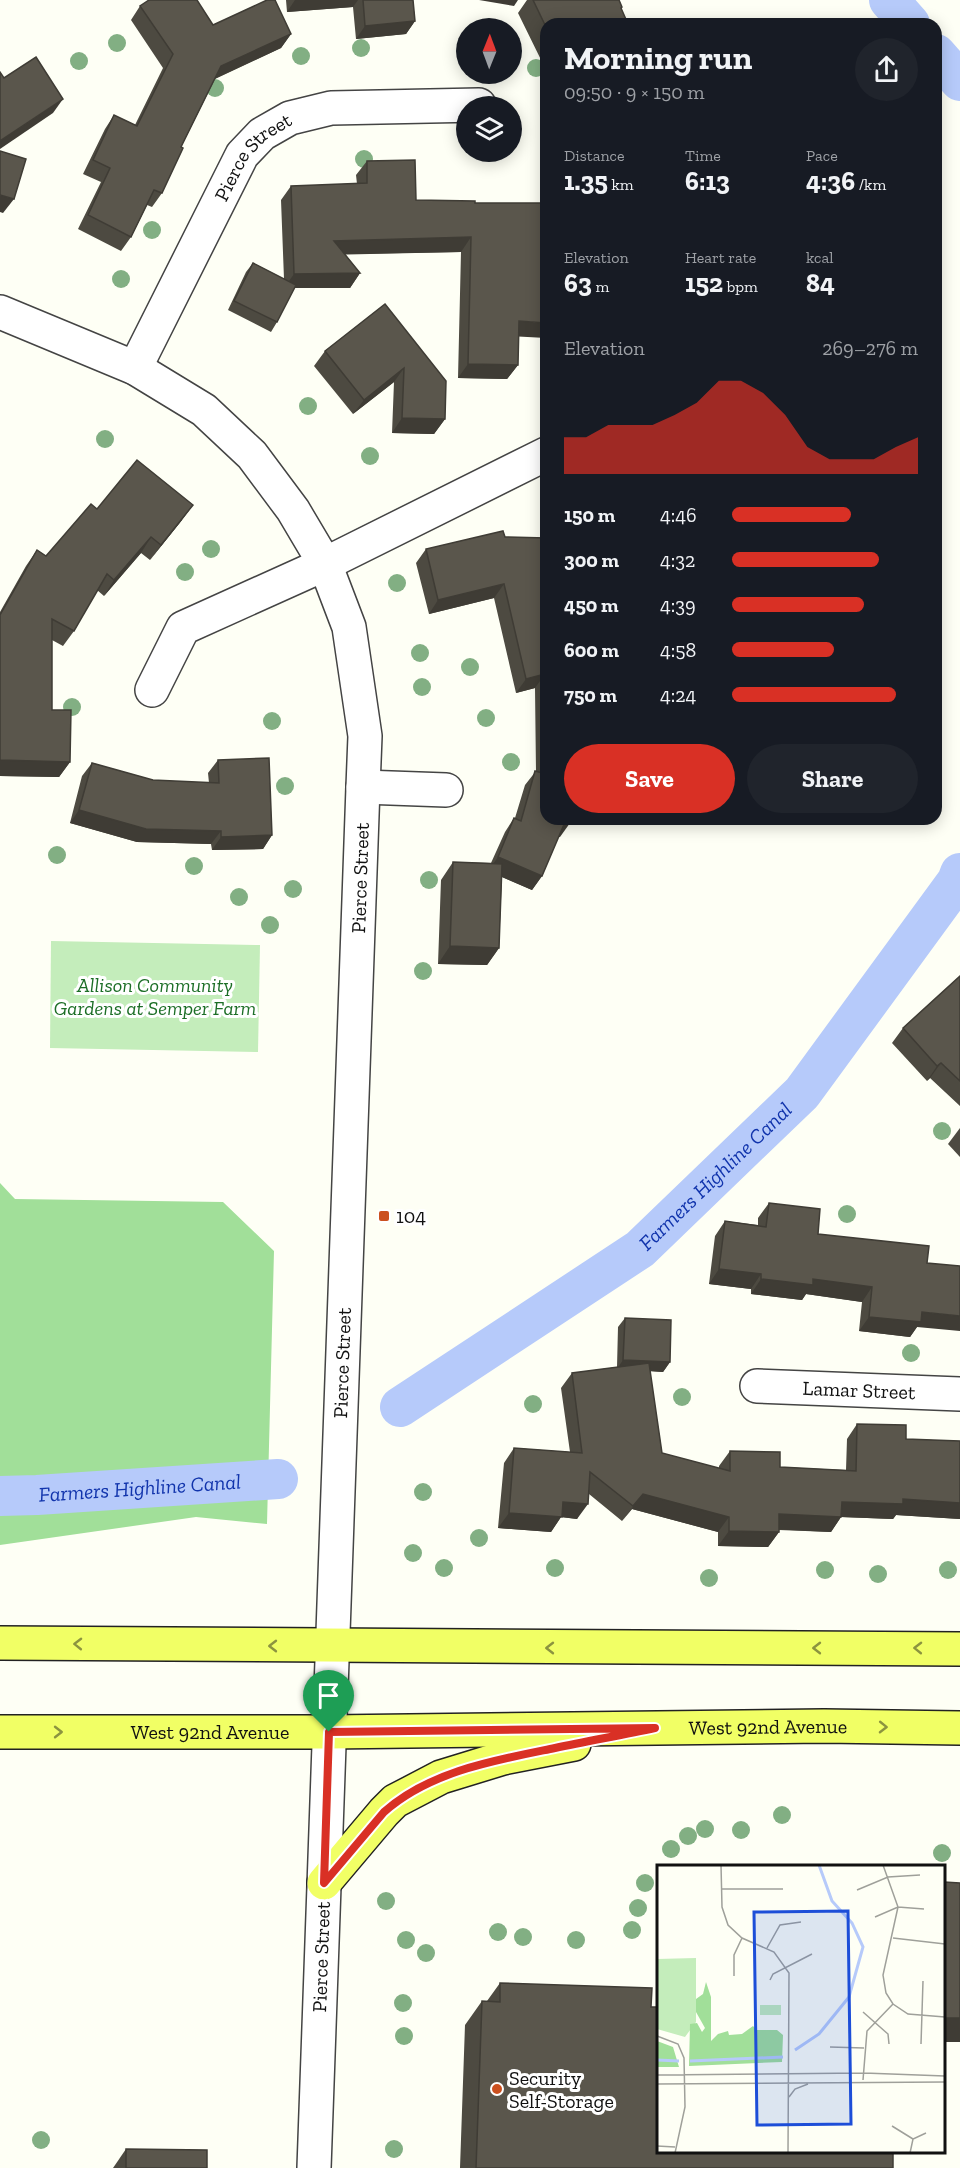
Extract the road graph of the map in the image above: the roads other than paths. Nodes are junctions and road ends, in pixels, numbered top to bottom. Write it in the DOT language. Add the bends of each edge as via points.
graph roads {
  1 [pos="456,105"];
  2 [pos="0,312"];
  3 [pos="135,368"];
  4 [pos="540,457"];
  5 [pos="325,564"];
  6 [pos="152,690"];
  7 [pos="363,786"];
  8 [pos="446,790"];
  9 [pos="758,1386"];
  10 [pos="960,1394"];
  11 [pos="0,1643"];
  12 [pos="332,1647"];
  13 [pos="960,1649"];
  14 [pos="655,1728"];
  15 [pos="960,1728"];
  16 [pos="0,1732"];
  17 [pos="329,1732"];
  18 [pos="324,1883"];
  19 [pos="314,2168"];
  1 -- 3 [label="street, Pierce Street" via="331,108 290,118 262,134 242,155"];
  2 -- 3 [label="street, Pierce Street"];
  3 -- 5 [label="street, Pierce Street" via="204,410 252,455 293,510"];
  4 -- 5 [label="street"];
  5 -- 6 [label="street" via="183,628"];
  5 -- 7 [label="street, Pierce Street" via="349,627 365,736"];
  7 -- 8 [label="street"];
  7 -- 12 [label="street, Pierce Street"];
  9 -- 10 [label="street, Lamar Street"];
  12 -- 11 [label="main road, one-way"];
  13 -- 12 [label="main road, one-way"];
  12 -- 17 [label="street, Pierce Street"];
  14 -- 15 [label="main road, West 92nd Avenue, one-way"];
  14 -- 17 [label="main road, West 92nd Avenue"];
  14 -- 18 [label="main road" via="503,1758 441,1777 395,1801"];
  16 -- 17 [label="main road, West 92nd Avenue, one-way"];
  17 -- 18 [label="street, Pierce Street"];
  18 -- 19 [label="street, Pierce Street"];
}
